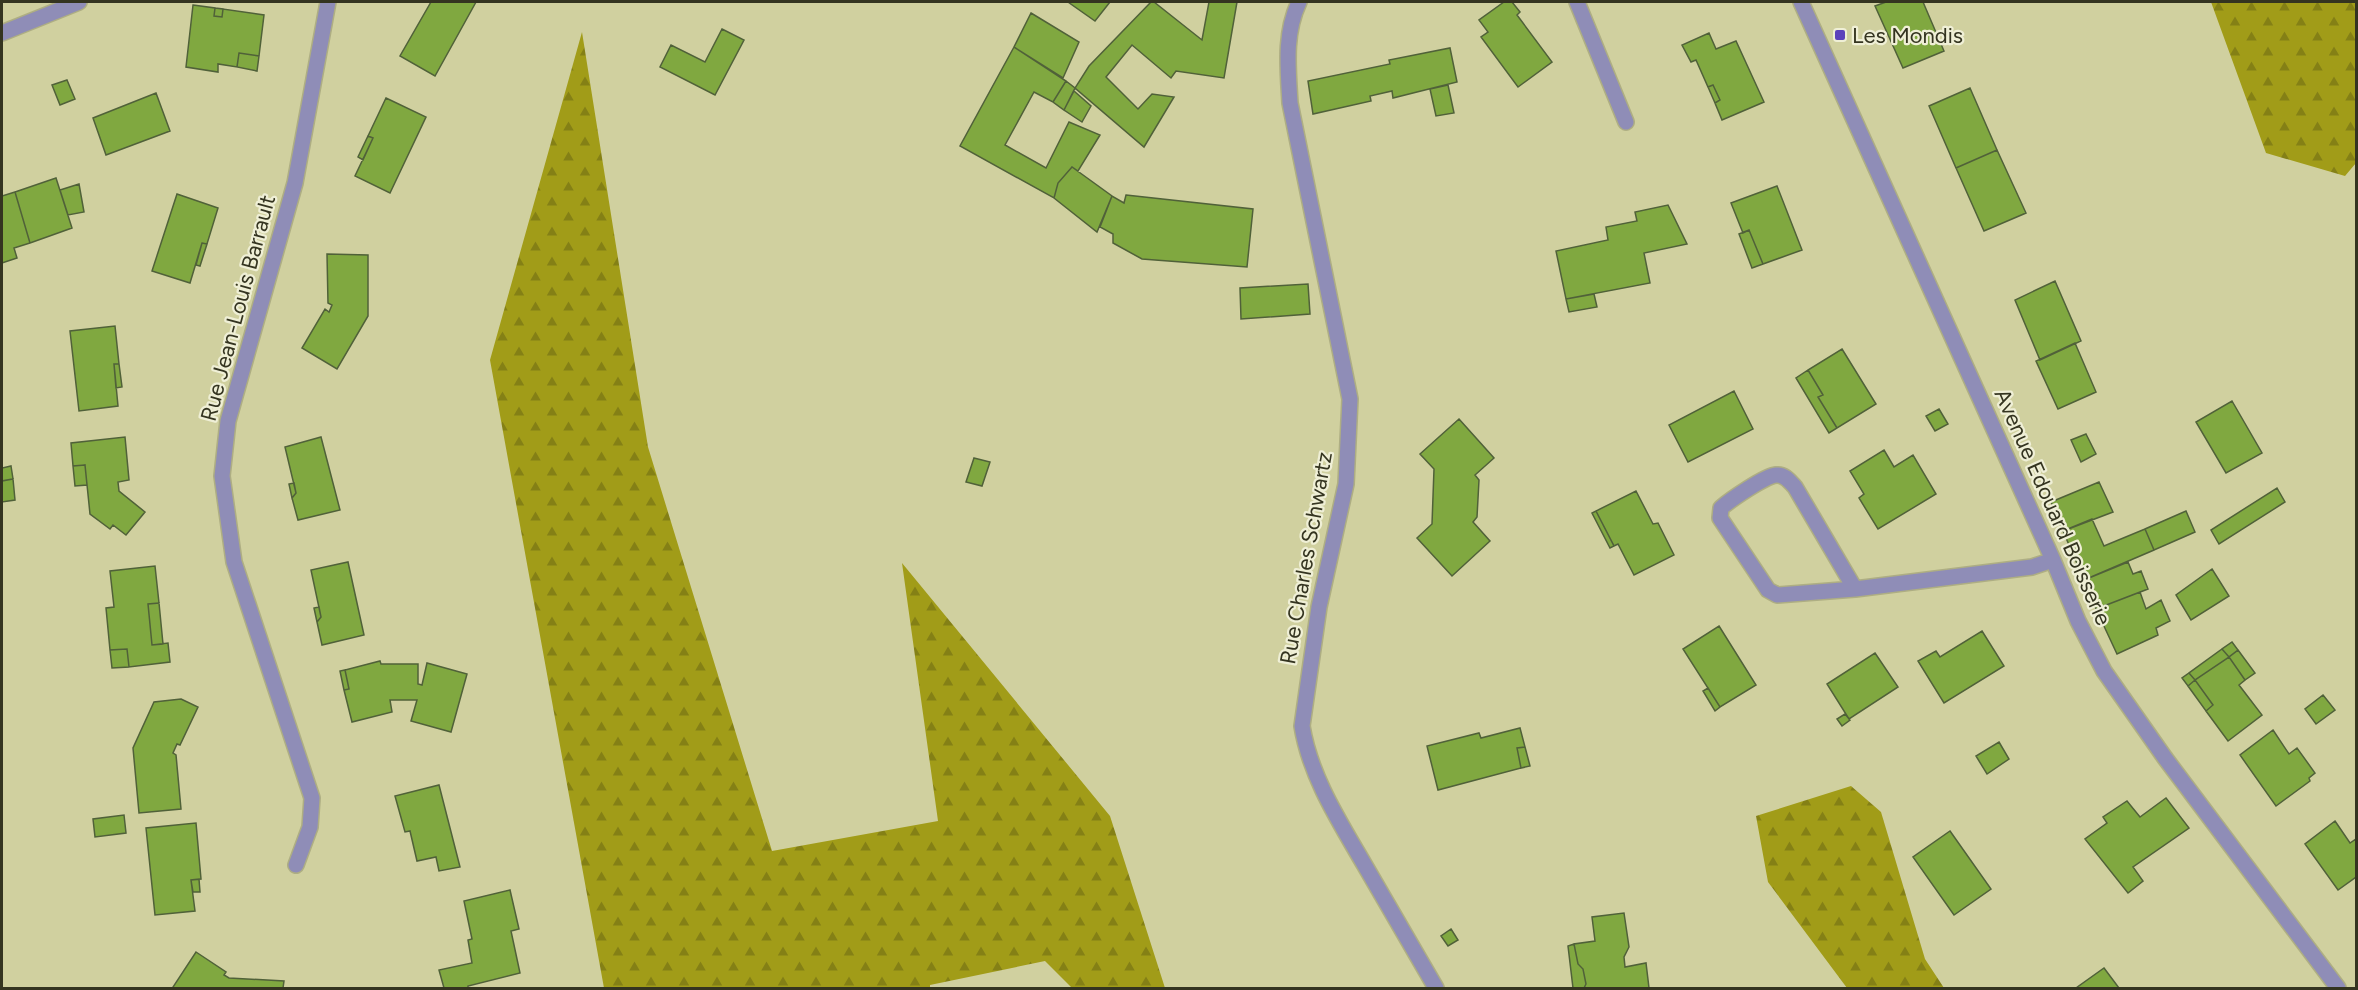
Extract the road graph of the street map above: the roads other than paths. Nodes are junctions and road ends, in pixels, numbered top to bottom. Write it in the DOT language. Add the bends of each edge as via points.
graph roads {
  1 [pos="79,2"];
  2 [pos="327,2"];
  3 [pos="1299,2"];
  4 [pos="1577,2"];
  5 [pos="1801,2"];
  6 [pos="2,33"];
  7 [pos="1626,123"];
  8 [pos="2053,560"];
  9 [pos="1855,589"];
  10 [pos="296,865"];
  11 [pos="1436,988"];
  12 [pos="2337,988"];
  1 -- 6 [label="street"];
  2 -- 10 [label="street, Rue Jean-Louis Barrault" via="295,183 228,421 222,476 234,562 312,798 310,827"];
  3 -- 11 [label="street, Rue Charles Schwartz" via="1290,30 1290,103 1350,399 1346,484 1319,607 1302,726 1318,780"];
  4 -- 7 [label="street"];
  5 -- 8 [label="street, Avenue Edouard Boisserie"];
  8 -- 9 [label="street" via="2032,567"];
  8 -- 12 [label="street, Avenue Edouard Boisserie" via="2104,671"];
  9 -- 9 [label="street" via="1796,487 1784,476 1774,475 1721,508 1720,518 1768,590 1777,595"];
}
